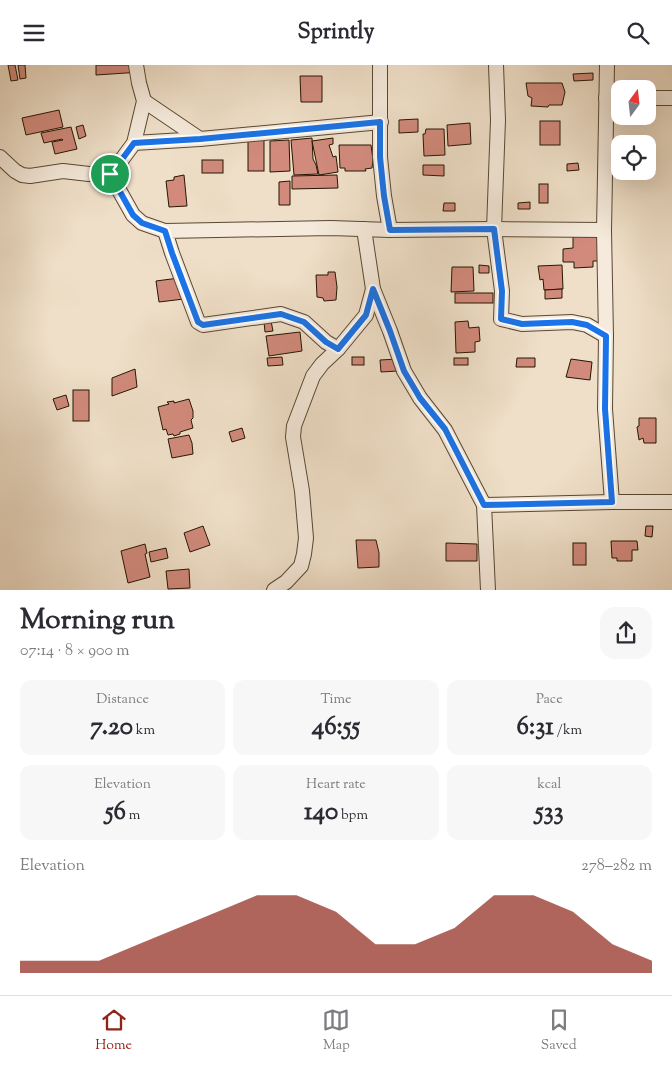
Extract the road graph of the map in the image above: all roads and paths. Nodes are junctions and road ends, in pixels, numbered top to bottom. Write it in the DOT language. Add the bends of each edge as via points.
graph roads {
  1 [pos="136,65"];
  2 [pos="380,65"];
  3 [pos="496,65"];
  4 [pos="607,65"];
  5 [pos="611,87"];
  6 [pos="656,98"];
  7 [pos="672,98"];
  8 [pos="144,101"];
  9 [pos="380,122"];
  10 [pos="611,125"];
  11 [pos="200,139"];
  12 [pos="134,143"];
  13 [pos="0,157"];
  14 [pos="110,174"];
  15 [pos="364,229"];
  16 [pos="494,229"];
  17 [pos="390,230"];
  18 [pos="604,230"];
  19 [pos="165,231"];
  20 [pos="373,289"];
  21 [pos="606,336"];
  22 [pos="338,349"];
  23 [pos="672,501"];
  24 [pos="612,502"];
  25 [pos="484,505"];
  26 [pos="274,590"];
  27 [pos="488,590"];
  1 -- 8 [label="street"];
  2 -- 9 [label="street"];
  3 -- 16 [label="street" via="498,121"];
  4 -- 5 [label="street"];
  6 -- 7 [label="street"];
  8 -- 11 [label="street"];
  8 -- 12 [label="street"];
  9 -- 11 [label="street"];
  9 -- 17 [label="street" via="380,157"];
  10 -- 18 [label="street"];
  11 -- 12 [label="street"];
  12 -- 14 [label="street"];
  13 -- 14 [label="street" via="22,175 63,171"];
  14 -- 19 [label="street" via="133,215 142,223"];
  15 -- 17 [label="street"];
  15 -- 19 [label="street"];
  15 -- 20 [label="street"];
  16 -- 17 [label="street"];
  16 -- 18 [label="street"];
  16 -- 21 [label="street" via="502,291 501,319 522,324 572,322 587,325"];
  18 -- 21 [label="street"];
  19 -- 22 [label="street" via="198,322 203,325 281,314 304,322"];
  20 -- 22 [label="street" via="366,315"];
  20 -- 25 [label="street" via="404,371 420,398 445,429"];
  21 -- 24 [label="street" via="605,409"];
  22 -- 26 [label="street" via="313,376 294,426 306,538 301,566"];
  23 -- 24 [label="street"];
  24 -- 25 [label="street"];
  25 -- 27 [label="street"];
}
